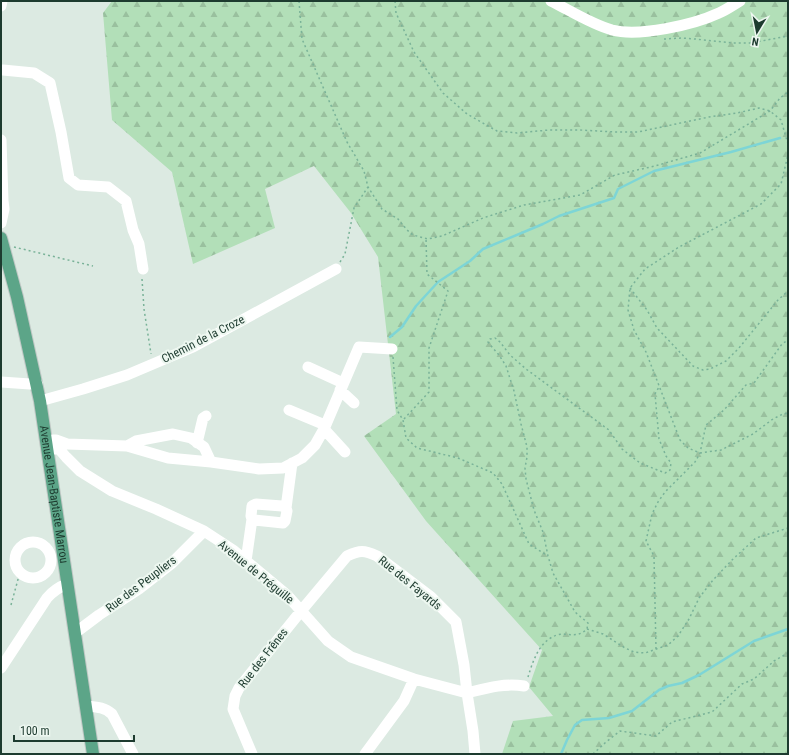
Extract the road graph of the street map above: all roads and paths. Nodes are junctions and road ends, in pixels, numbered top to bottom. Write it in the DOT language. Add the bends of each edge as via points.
graph roads {
  1 [pos="2,1"];
  2 [pos="299,1"];
  3 [pos="395,1"];
  4 [pos="551,1"];
  5 [pos="740,1"];
  6 [pos="1,6"];
  7 [pos="788,36"];
  8 [pos="658,40"];
  9 [pos="2,70"];
  10 [pos="788,92"];
  11 [pos="770,111"];
  12 [pos="1,140"];
  13 [pos="788,144"];
  14 [pos="788,152"];
  15 [pos="368,186"];
  16 [pos="2,203"];
  17 [pos="1,224"];
  18 [pos="426,238"];
  19 [pos="3,251"];
  20 [pos="93,266"];
  21 [pos="143,269"];
  22 [pos="336,269"];
  23 [pos="630,288"];
  24 [pos="788,291"];
  25 [pos="788,340"];
  26 [pos="392,349"];
  27 [pos="153,364"];
  28 [pos="308,367"];
  29 [pos="1,382"];
  30 [pos="37,383"];
  31 [pos="342,387"];
  32 [pos="659,387"];
  33 [pos="40,401"];
  34 [pos="354,403"];
  35 [pos="289,410"];
  36 [pos="788,413"];
  37 [pos="206,416"];
  38 [pos="403,420"];
  39 [pos="324,427"];
  40 [pos="198,443"];
  41 [pos="47,444"];
  42 [pos="127,446"];
  43 [pos="63,447"];
  44 [pos="345,452"];
  45 [pos="700,453"];
  46 [pos="211,462"];
  47 [pos="292,463"];
  48 [pos="286,508"];
  49 [pos="252,519"];
  50 [pos="788,528"];
  51 [pos="204,531"];
  52 [pos="548,556"];
  53 [pos="246,561"];
  54 [pos="20,572"];
  55 [pos="45,574"];
  56 [pos="63,586"];
  57 [pos="11,605"];
  58 [pos="301,611"];
  59 [pos="587,629"];
  60 [pos="75,633"];
  61 [pos="656,649"];
  62 [pos="788,653"];
  63 [pos="1,668"];
  64 [pos="414,679"];
  65 [pos="524,686"];
  66 [pos="467,693"];
  67 [pos="86,706"];
  68 [pos="93,754"];
  69 [pos="133,754"];
  70 [pos="252,754"];
  71 [pos="365,754"];
  72 [pos="475,754"];
  73 [pos="593,754"];
  1 -- 6 [label="street"];
  2 -- 15 [label="path" via="302,39 347,142 364,171"];
  3 -- 11 [label="path" via="396,13 414,52 443,93 467,114 497,131 638,132 759,108"];
  4 -- 5 [label="street" via="596,25 630,32 662,29 702,20"];
  7 -- 8 [label="path" via="751,43 682,38"];
  9 -- 21 [label="street" via="34,73 50,83 68,178 78,185 108,187 126,201 139,244"];
  10 -- 11 [label="path"];
  11 -- 13 [label="path" via="781,120"];
  11 -- 18 [label="path" via="700,153 615,175 580,195 524,206 483,218 442,236"];
  12 -- 16 [label="street"];
  14 -- 23 [label="path" via="780,184 761,204 679,247 645,269"];
  15 -- 18 [label="path" via="382,209 398,219 413,235"];
  15 -- 22 [label="path" via="354,208 345,254"];
  16 -- 17 [label="street" via="4,210"];
  18 -- 38 [label="path" via="427,274 448,291 429,348 429,392"];
  19 -- 20 [label="path" via="13,247"];
  19 -- 30 [label="main road, Avenue Jean-Baptiste Marrou" via="17,297"];
  21 -- 27 [label="path" via="144,309"];
  22 -- 27 [label="street, Chemin de la Croze" via="194,347"];
  23 -- 24 [label="path" via="657,328 693,366 703,370 726,361"];
  23 -- 32 [label="path" via="628,310"];
  25 -- 45 [label="path" via="782,344 754,383 746,385 724,410 706,425"];
  26 -- 31 [label="street" via="358,347"];
  26 -- 38 [label="path" via="397,410"];
  27 -- 33 [label="street, Chemin de la Croze" via="106,382"];
  28 -- 31 [label="street"];
  29 -- 30 [label="street"];
  30 -- 33 [label="main road, Avenue Jean-Baptiste Marrou"];
  31 -- 34 [label="street"];
  31 -- 39 [label="street"];
  32 -- 45 [label="path" via="680,440 688,448"];
  32 -- 52 [label="path" via="655,394 659,439 671,464 670,470 664,473 640,463 622,449 609,430 526,369 495,338 488,342 506,366 514,391 527,447 526,479"];
  33 -- 41 [label="main road, Avenue Jean-Baptiste Marrou"];
  35 -- 39 [label="street"];
  36 -- 45 [label="path" via="722,450"];
  37 -- 40 [label="street" via="203,418"];
  38 -- 52 [label="path" via="406,438 417,448 458,458 493,473 502,484 529,544"];
  39 -- 44 [label="street"];
  39 -- 47 [label="street" via="315,444 302,458"];
  40 -- 42 [label="street" via="191,438 173,434 136,441"];
  40 -- 46 [label="street" via="204,447"];
  41 -- 43 [label="street, Avenue de Préguille" via="53,449"];
  41 -- 56 [label="main road, Avenue Jean-Baptiste Marrou"];
  42 -- 43 [label="street"];
  42 -- 46 [label="street" via="168,458"];
  43 -- 51 [label="street, Avenue de Préguille" via="66,457 80,471 112,491"];
  45 -- 61 [label="path" via="695,462 664,492 652,514 647,532 646,541 654,556"];
  46 -- 47 [label="street" via="259,469 283,468"];
  47 -- 48 [label="street"];
  48 -- 49 [label="street" via="256,504 252,506"];
  48 -- 49 [label="street" via="283,524"];
  49 -- 53 [label="street"];
  50 -- 61 [label="path" via="756,538 712,580 678,636 668,645"];
  51 -- 53 [label="street, Avenue de Préguille"];
  51 -- 60 [label="street, Rue des Peupliers" via="171,564"];
  52 -- 59 [label="path" via="575,612 588,623"];
  53 -- 58 [label="street, Avenue de Préguille" via="287,594"];
  54 -- 55 [label="street" via="32,578"];
  54 -- 55 [label="street" via="15,563 18,550 24,544 36,542 46,547 51,556 50,568"];
  54 -- 57 [label="path"];
  55 -- 56 [label="street"];
  56 -- 60 [label="main road, Avenue Jean-Baptiste Marrou"];
  56 -- 63 [label="street" via="47,598"];
  58 -- 64 [label="street, Avenue de Préguille" via="328,641 351,657"];
  58 -- 66 [label="street, Rue des Fayards" via="347,556 358,551 377,556 431,597 456,622"];
  58 -- 70 [label="street, Rue des Frênes" via="235,696 233,709"];
  59 -- 61 [label="path" via="603,634 634,652 644,653"];
  59 -- 65 [label="path" via="578,634 558,635 548,640 541,647 531,666"];
  60 -- 67 [label="main road, Avenue Jean-Baptiste Marrou"];
  62 -- 73 [label="path" via="774,661 754,679 742,684 712,712 672,722 656,736 620,732"];
  64 -- 66 [label="street, Avenue de Préguille"];
  64 -- 71 [label="street" via="404,701"];
  65 -- 66 [label="street" via="491,686"];
  66 -- 72 [label="street, Rue des Fayards"];
  67 -- 68 [label="main road, Avenue Jean-Baptiste Marrou"];
  67 -- 69 [label="street" via="107,710 112,714"];
}
